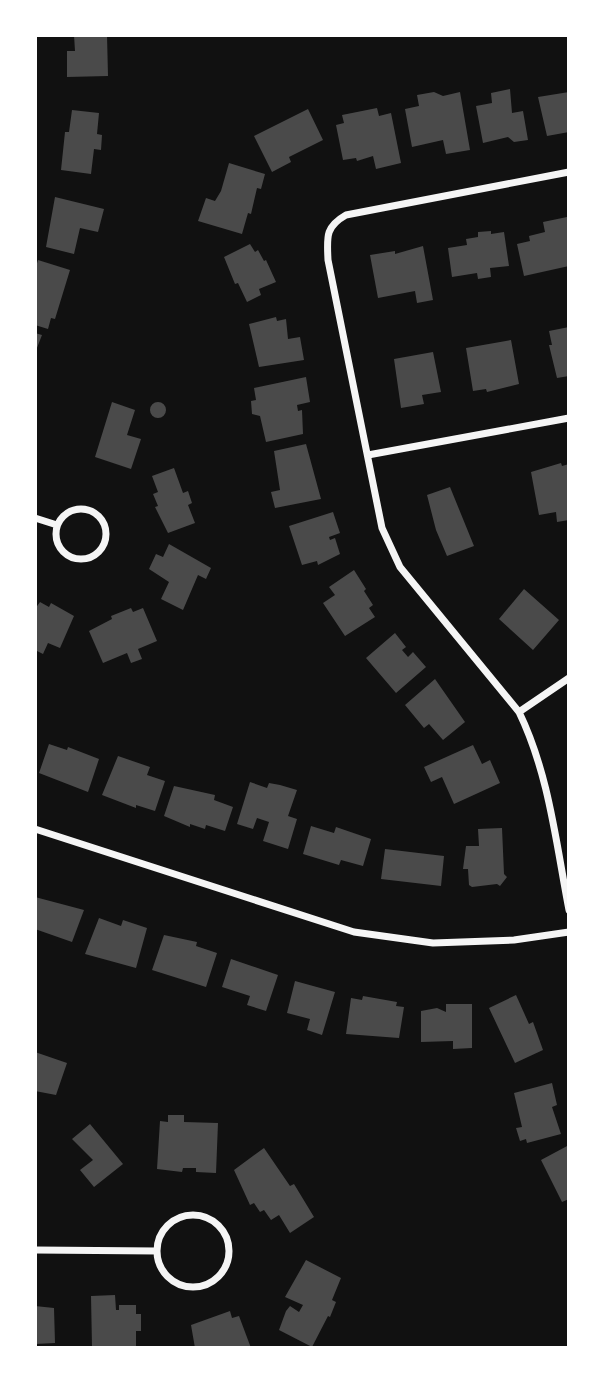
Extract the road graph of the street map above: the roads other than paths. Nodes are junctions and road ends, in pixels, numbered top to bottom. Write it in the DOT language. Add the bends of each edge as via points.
graph roads {
  1 [pos="569,172"];
  2 [pos="569,418"];
  3 [pos="368,456"];
  4 [pos="35,518"];
  5 [pos="57,525"];
  6 [pos="569,678"];
  7 [pos="519,712"];
  8 [pos="35,829"];
  9 [pos="569,910"];
  10 [pos="569,932"];
  11 [pos="35,1250"];
  12 [pos="157,1251"];
  1 -- 3 [label="street" via="388,205 346,215 329,228 328,260"];
  2 -- 3 [label="street"];
  3 -- 7 [label="street" via="382,528 400,567"];
  4 -- 5 [label="street"];
  5 -- 5 [label="street" via="57,545 72,558 91,558 105,544 104,524 90,510 71,511"];
  6 -- 7 [label="street"];
  7 -- 9 [label="street" via="547,791"];
  8 -- 10 [label="street" via="354,932 433,943 514,940"];
  11 -- 12 [label="street"];
  12 -- 12 [label="street" via="167,1276 193,1287 218,1276 229,1251 218,1225 192,1215 167,1226"];
}
